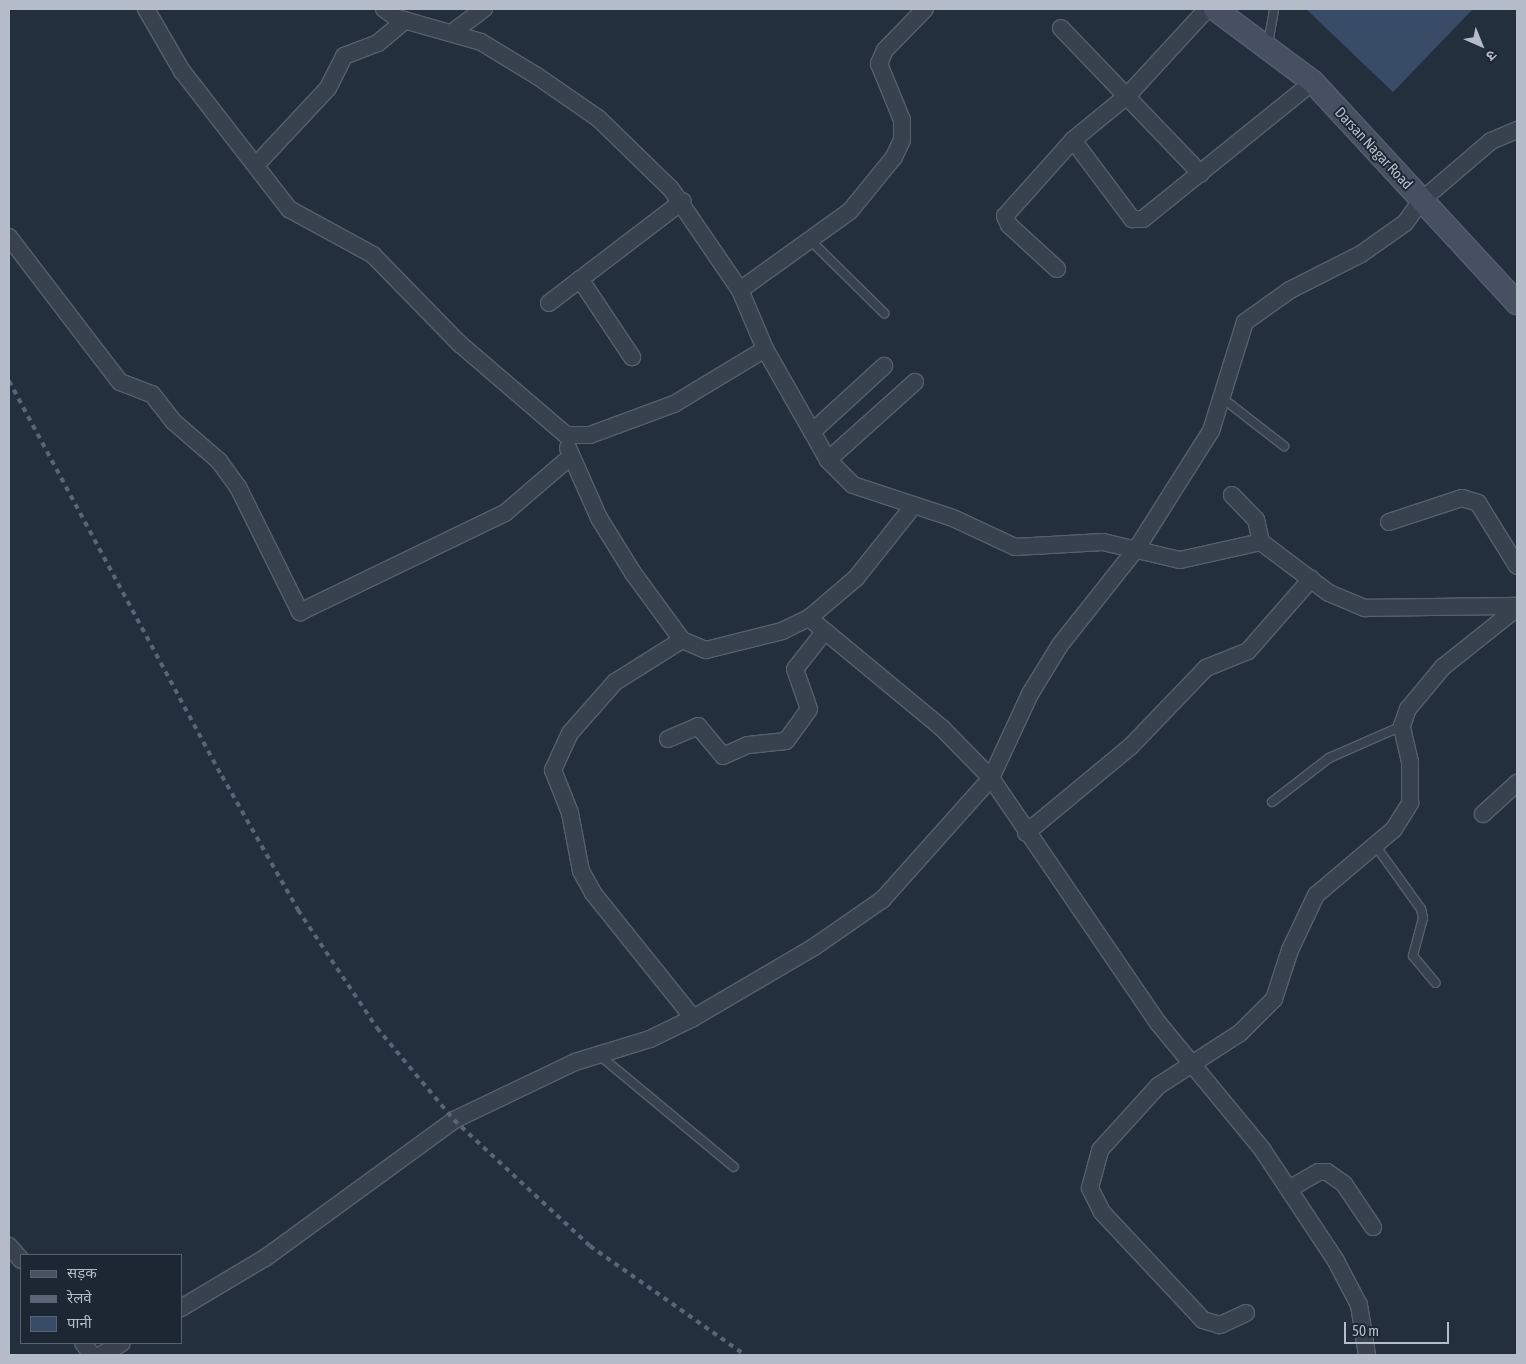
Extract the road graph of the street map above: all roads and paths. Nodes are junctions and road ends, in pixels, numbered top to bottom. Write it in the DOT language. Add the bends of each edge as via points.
graph roads {
  1 [pos="146,9"];
  2 [pos="384,9"];
  3 [pos="484,9"];
  4 [pos="925,9"];
  5 [pos="1207,9"];
  6 [pos="1215,9"];
  7 [pos="1274,9"];
  8 [pos="405,20"];
  9 [pos="1061,28"];
  10 [pos="453,32"];
  11 [pos="1268,44"];
  12 [pos="1313,82"];
  13 [pos="1128,95"];
  14 [pos="1517,130"];
  15 [pos="1073,140"];
  16 [pos="257,164"];
  17 [pos="1200,174"];
  18 [pos="1422,200"];
  19 [pos="683,201"];
  20 [pos="9,237"];
  21 [pos="811,241"];
  22 [pos="1057,269"];
  23 [pos="580,279"];
  24 [pos="740,290"];
  25 [pos="549,303"];
  26 [pos="1517,303"];
  27 [pos="884,313"];
  28 [pos="764,349"];
  29 [pos="632,357"];
  30 [pos="884,366"];
  31 [pos="915,382"];
  32 [pos="1221,397"];
  33 [pos="812,432"];
  34 [pos="566,435"];
  35 [pos="1284,446"];
  36 [pos="569,458"];
  37 [pos="828,460"];
  38 [pos="1232,495"];
  39 [pos="914,505"];
  40 [pos="1389,522"];
  41 [pos="1261,542"];
  42 [pos="1137,548"];
  43 [pos="1517,566"];
  44 [pos="1311,579"];
  45 [pos="1517,607"];
  46 [pos="809,618"];
  47 [pos="825,631"];
  48 [pos="682,640"];
  49 [pos="1402,726"];
  50 [pos="668,739"];
  51 [pos="991,778"];
  52 [pos="1517,783"];
  53 [pos="1272,802"];
  54 [pos="1482,814"];
  55 [pos="1026,833"];
  56 [pos="1375,846"];
  57 [pos="1436,983"];
  58 [pos="694,1018"];
  59 [pos="598,1054"];
  60 [pos="1190,1063"];
  61 [pos="734,1167"];
  62 [pos="1289,1189"];
  63 [pos="1373,1227"];
  64 [pos="9,1246"];
  65 [pos="20,1259"];
  66 [pos="182,1307"];
  67 [pos="1246,1313"];
  68 [pos="84,1344"];
  69 [pos="120,1344"];
  70 [pos="92,1355"];
  71 [pos="101,1355"];
  72 [pos="1367,1355"];
  1 -- 16 [label="street" via="191,84"];
  2 -- 8 [label="street"];
  3 -- 10 [label="street"];
  4 -- 21 [label="street" via="885,50 878,64 902,120 902,140 894,157 850,211"];
  5 -- 13 [label="street"];
  6 -- 11 [label="street, Darsan Nagar Road"];
  7 -- 11 [label="lane"];
  8 -- 10 [label="street"];
  8 -- 16 [label="street" via="378,43 344,56 328,88"];
  9 -- 13 [label="street"];
  10 -- 19 [label="street" via="495,50 599,119"];
  11 -- 12 [label="street, Darsan Nagar Road"];
  12 -- 17 [label="street"];
  12 -- 18 [label="street, Darsan Nagar Road"];
  13 -- 15 [label="street"];
  13 -- 17 [label="street"];
  14 -- 18 [label="street" via="1492,141"];
  15 -- 17 [label="street" via="1136,220"];
  15 -- 22 [label="street" via="1004,216 1009,225"];
  16 -- 34 [label="street" via="290,209 378,259 460,344"];
  18 -- 26 [label="street, Darsan Nagar Road"];
  18 -- 32 [label="street" via="1405,222 1362,254 1290,290 1245,322"];
  19 -- 23 [label="street"];
  19 -- 24 [label="street"];
  20 -- 36 [label="street" via="120,382 143,391 218,461 238,487 300,612 505,513"];
  21 -- 24 [label="street"];
  21 -- 27 [label="lane"];
  23 -- 25 [label="street"];
  23 -- 29 [label="street"];
  24 -- 28 [label="street"];
  28 -- 33 [label="street"];
  28 -- 34 [label="street" via="674,404 590,436"];
  30 -- 33 [label="street"];
  31 -- 37 [label="street"];
  32 -- 35 [label="lane"];
  32 -- 42 [label="street" via="1211,431"];
  33 -- 37 [label="street"];
  34 -- 36 [label="street"];
  36 -- 48 [label="street" via="633,572"];
  37 -- 39 [label="street" via="853,485"];
  38 -- 41 [label="street" via="1256,520"];
  39 -- 42 [label="street" via="1015,547 1089,542"];
  39 -- 46 [label="street" via="856,578"];
  40 -- 43 [label="street" via="1462,498 1478,503"];
  41 -- 42 [label="street" via="1180,560"];
  41 -- 44 [label="street"];
  42 -- 51 [label="street" via="1060,645 1030,694"];
  44 -- 45 [label="street" via="1365,608"];
  44 -- 55 [label="street" via="1248,651 1206,668 1130,747"];
  45 -- 49 [label="street" via="1443,667 1408,709"];
  46 -- 47 [label="street"];
  46 -- 48 [label="street" via="718,650 694,647"];
  47 -- 50 [label="street" via="795,668 810,709 786,741 748,745 722,756 698,726"];
  47 -- 51 [label="street" via="935,722"];
  48 -- 58 [label="street" via="615,682 566,740 553,770 570,813 581,870 593,894"];
  49 -- 53 [label="lane" via="1328,758"];
  49 -- 56 [label="street" via="1410,762 1410,803 1394,829"];
  51 -- 55 [label="street"];
  51 -- 58 [label="street" via="882,900 814,947"];
  52 -- 54 [label="street"];
  55 -- 60 [label="street"];
  56 -- 57 [label="lane" via="1421,909 1423,918 1413,956"];
  56 -- 60 [label="street" via="1316,895 1290,950 1274,999 1240,1033"];
  58 -- 59 [label="street" via="650,1039"];
  59 -- 61 [label="lane"];
  59 -- 66 [label="street" via="454,1120 265,1258"];
  60 -- 62 [label="street" via="1262,1149"];
  60 -- 67 [label="street" via="1158,1086 1118,1127 1100,1150 1090,1188 1102,1212 1202,1320 1220,1324"];
  62 -- 63 [label="street" via="1318,1172 1336,1176"];
  62 -- 72 [label="street" via="1336,1261 1359,1305"];
  64 -- 65 [label="street"];
  68 -- 70 [label="street"];
  69 -- 71 [label="street"];
}
